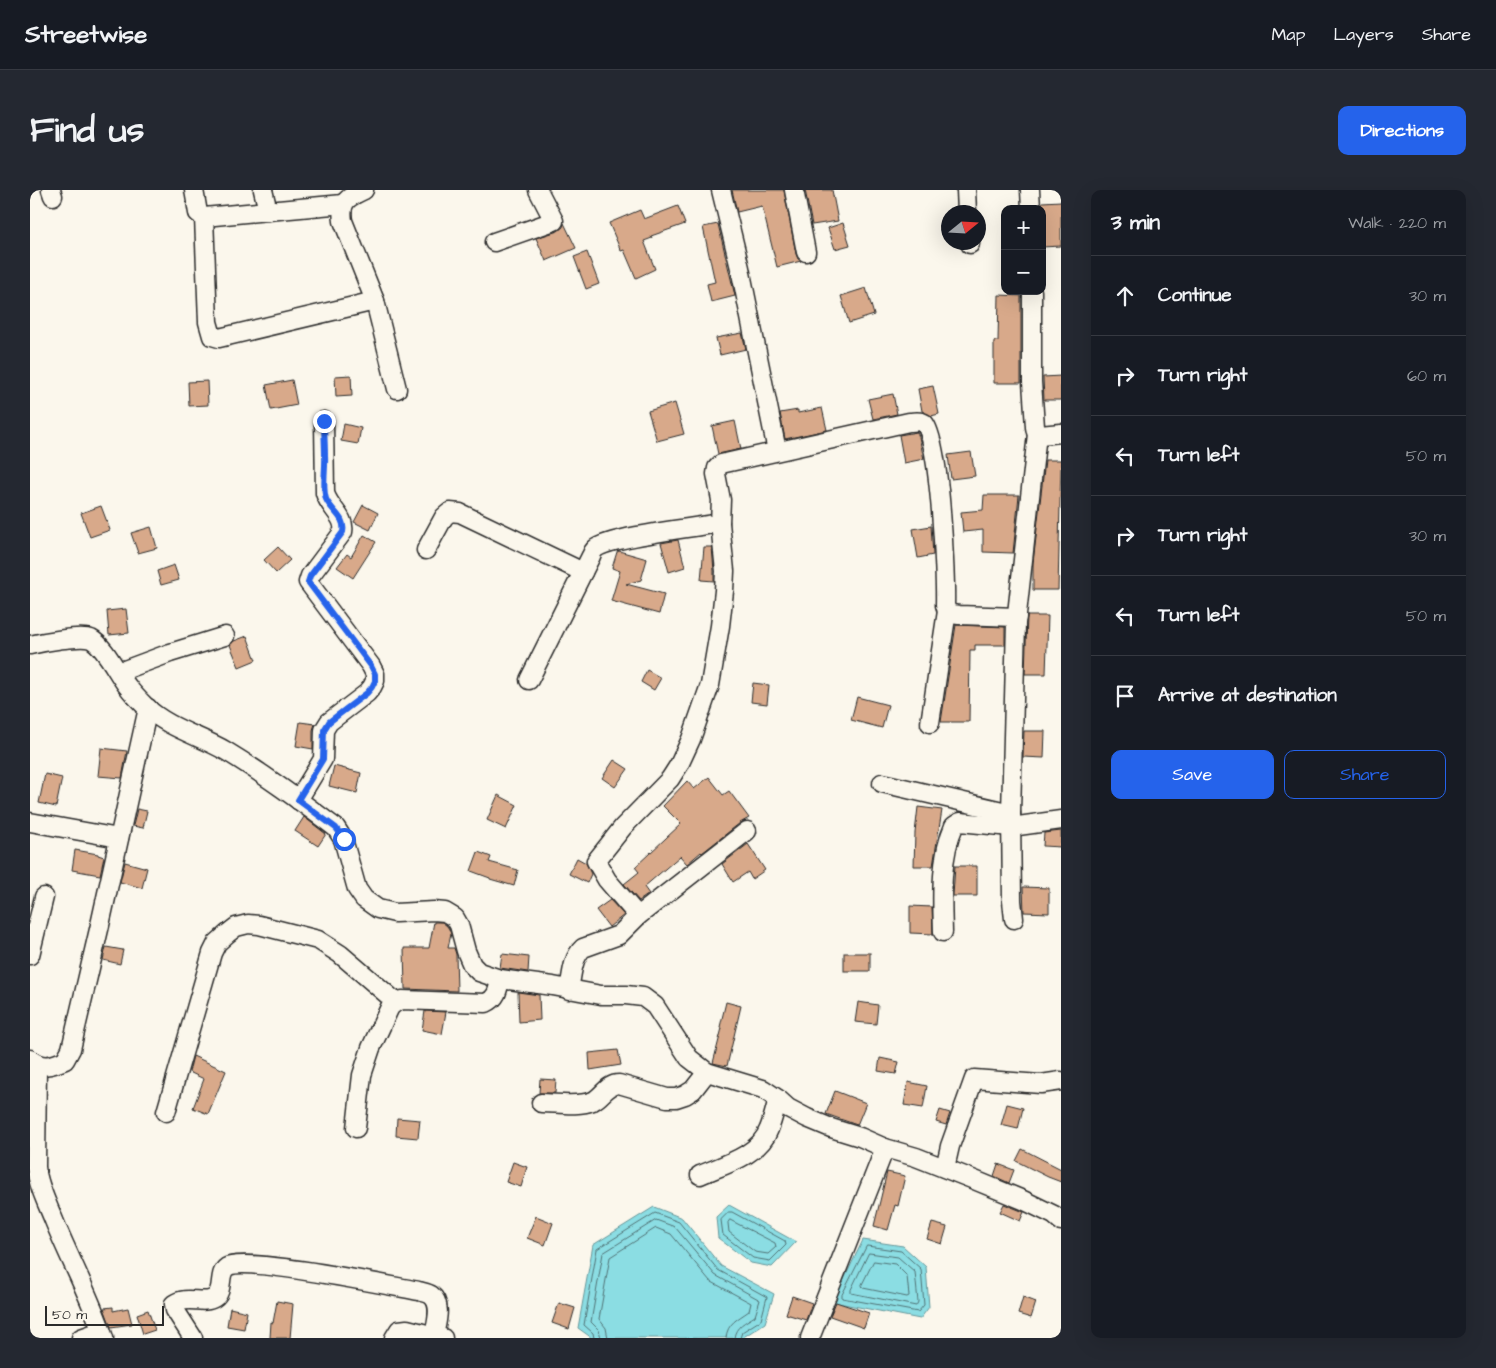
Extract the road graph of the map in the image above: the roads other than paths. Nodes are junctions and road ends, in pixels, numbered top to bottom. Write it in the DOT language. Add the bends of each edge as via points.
graph roads {
  1 [pos="194,190"];
  2 [pos="264,190"];
  3 [pos="364,190"];
  4 [pos="538,190"];
  5 [pos="721,190"];
  6 [pos="794,190"];
  7 [pos="966,190"];
  8 [pos="1030,190"];
  9 [pos="343,204"];
  10 [pos="967,205"];
  11 [pos="1031,205"];
  12 [pos="268,211"];
  13 [pos="204,217"];
  14 [pos="494,242"];
  15 [pos="806,252"];
  16 [pos="1032,295"];
  17 [pos="374,301"];
  18 [pos="397,389"];
  19 [pos="324,421"];
  20 [pos="1061,433"];
  21 [pos="1037,434"];
  22 [pos="777,451"];
  23 [pos="720,523"];
  24 [pos="426,550"];
  25 [pos="583,572"];
  26 [pos="947,611"];
  27 [pos="1016,617"];
  28 [pos="225,636"];
  29 [pos="30,644"];
  30 [pos="119,672"];
  31 [pos="529,680"];
  32 [pos="148,708"];
  33 [pos="930,723"];
  34 [pos="882,783"];
  35 [pos="298,800"];
  36 [pos="1011,820"];
  37 [pos="1061,820"];
  38 [pos="30,822"];
  39 [pos="747,831"];
  40 [pos="119,838"];
  41 [pos="44,897"];
  42 [pos="638,916"];
  43 [pos="1014,919"];
  44 [pos="943,932"];
  45 [pos="30,955"];
  46 [pos="500,980"];
  47 [pos="569,990"];
  48 [pos="396,1002"];
  49 [pos="34,1062"];
  50 [pos="707,1072"];
  51 [pos="1061,1081"];
  52 [pos="778,1099"];
  53 [pos="541,1103"];
  54 [pos="166,1112"];
  55 [pos="356,1128"];
  56 [pos="885,1148"];
  57 [pos="945,1168"];
  58 [pos="700,1175"];
  59 [pos="1061,1221"];
  60 [pos="103,1334"];
  61 [pos="439,1337"];
  62 [pos="81,1338"];
  63 [pos="193,1338"];
  64 [pos="394,1338"];
  65 [pos="810,1338"];
  1 -- 13 [label="street" via="198,212"];
  2 -- 12 [label="street"];
  3 -- 9 [label="street"];
  4 -- 14 [label="street" via="554,221"];
  5 -- 22 [label="street"];
  6 -- 15 [label="street"];
  7 -- 10 [label="street"];
  8 -- 11 [label="street"];
  9 -- 12 [label="street"];
  9 -- 17 [label="street" via="343,222"];
  12 -- 13 [label="street"];
  13 -- 17 [label="street" via="208,322 212,336 219,338"];
  16 -- 21 [label="street" via="1032,382"];
  17 -- 18 [label="street"];
  19 -- 35 [label="street" via="325,493 344,526 308,582 371,666 375,681 367,693 329,722 324,730 323,759"];
  20 -- 21 [label="street"];
  21 -- 27 [label="street"];
  22 -- 23 [label="street" via="721,464 717,468"];
  22 -- 26 [label="street" via="909,422 924,423 932,439 937,474"];
  23 -- 25 [label="street" via="606,543 596,548"];
  23 -- 42 [label="street" via="725,571 720,626 710,685 692,739 670,779 623,827 596,861 607,880"];
  24 -- 25 [label="street" via="444,516 450,512 460,513"];
  25 -- 31 [label="street"];
  26 -- 27 [label="street" via="959,615"];
  26 -- 33 [label="street"];
  27 -- 36 [label="street"];
  28 -- 30 [label="street" via="170,652"];
  29 -- 30 [label="street" via="90,639"];
  30 -- 32 [label="street"];
  32 -- 35 [label="street" via="161,719 225,750"];
  32 -- 40 [label="street"];
  34 -- 36 [label="street"];
  35 -- 46 [label="street" via="336,828 344,839 357,889 364,899 378,909 395,913 445,912 459,925 472,965 479,972"];
  36 -- 37 [label="street"];
  36 -- 43 [label="street"];
  36 -- 44 [label="street" via="960,822 954,826 942,891"];
  38 -- 40 [label="street"];
  39 -- 42 [label="street"];
  40 -- 49 [label="street" via="71,1049 64,1060 47,1066"];
  41 -- 45 [label="street"];
  42 -- 47 [label="street" via="619,935 579,951"];
  46 -- 47 [label="street"];
  46 -- 48 [label="street" via="493,1000 486,1003"];
  47 -- 50 [label="street" via="644,997 655,1006 689,1058"];
  48 -- 54 [label="street" via="330,946 318,940 259,924 236,927 217,943 212,953"];
  48 -- 55 [label="street" via="390,1007 370,1048 362,1075"];
  49 -- 60 [label="street" via="38,1178"];
  50 -- 52 [label="street" via="763,1089"];
  50 -- 53 [label="street" via="692,1090 676,1098 613,1084 593,1101"];
  51 -- 57 [label="street" via="1041,1084 974,1079"];
  52 -- 56 [label="street" via="807,1118"];
  52 -- 58 [label="street" via="769,1130 757,1147"];
  56 -- 57 [label="street"];
  56 -- 65 [label="street"];
  57 -- 59 [label="street" via="1023,1200"];
  60 -- 62 [label="street"];
  61 -- 63 [label="street" via="437,1303 432,1296 419,1291 291,1269 234,1265 224,1270 218,1294 213,1299 179,1300 174,1304"];
  61 -- 64 [label="street" via="399,1330"];
}
